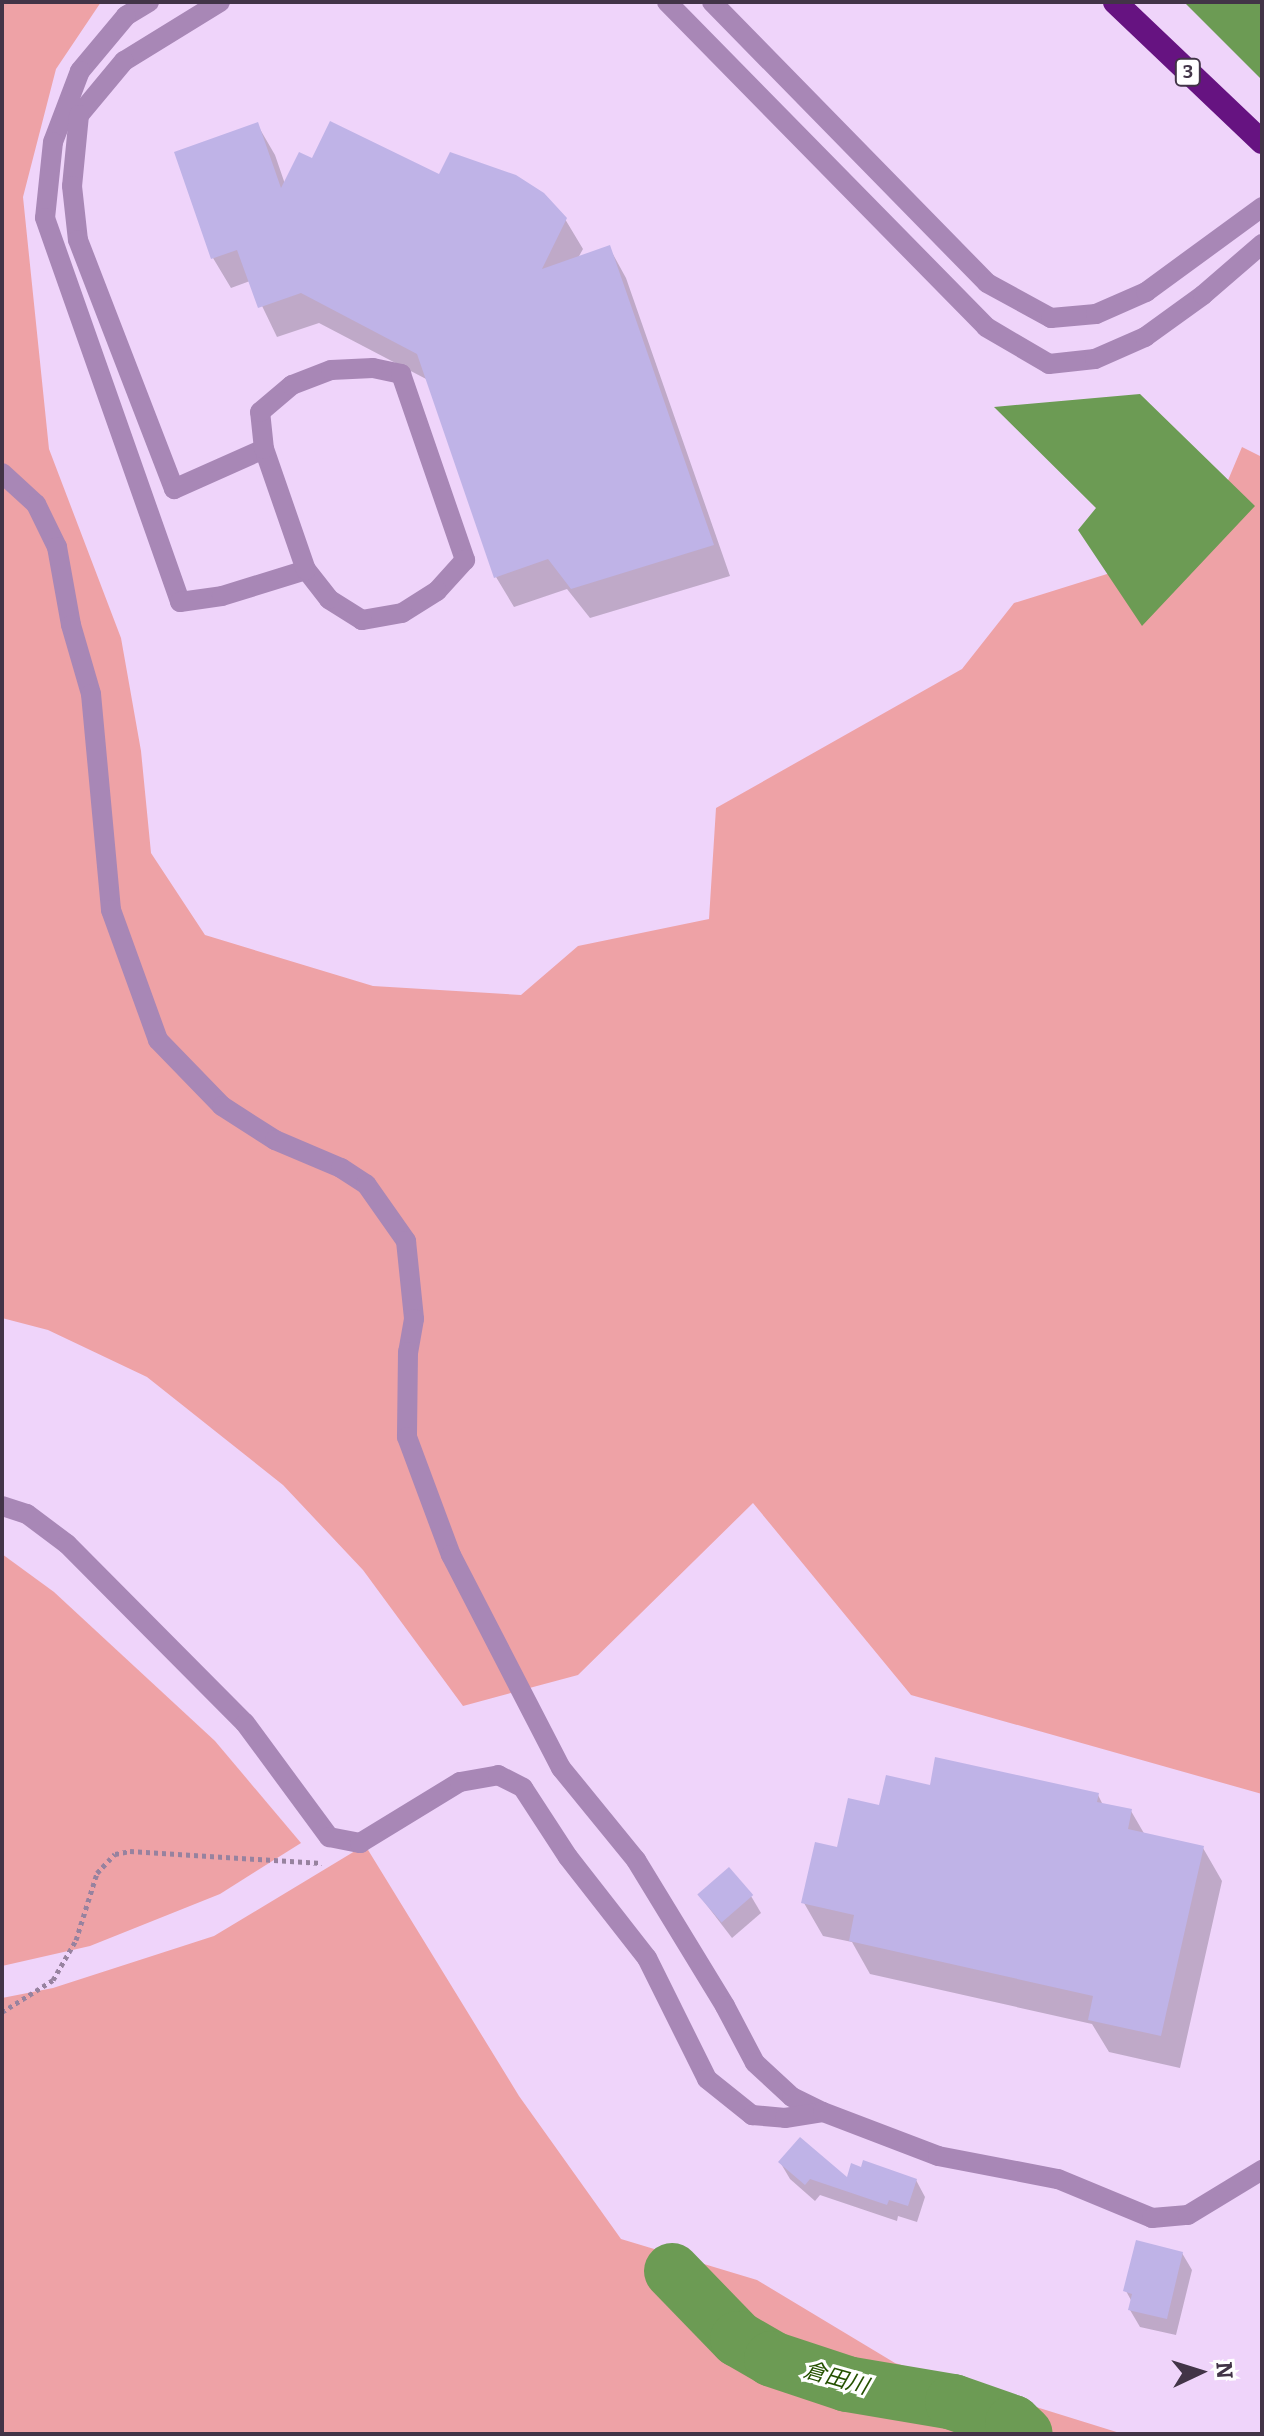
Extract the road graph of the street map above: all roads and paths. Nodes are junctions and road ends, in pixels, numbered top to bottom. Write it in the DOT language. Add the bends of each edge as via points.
graph roads {
  1 [pos="149,2"];
  2 [pos="220,2"];
  3 [pos="667,2"];
  4 [pos="712,2"];
  5 [pos="1115,2"];
  6 [pos="1262,142"];
  7 [pos="1262,207"];
  8 [pos="1262,244"];
  9 [pos="264,449"];
  10 [pos="2,473"];
  11 [pos="306,570"];
  12 [pos="2,1506"];
  13 [pos="344,1840"];
  14 [pos="2,2012"];
  15 [pos="823,2112"];
  16 [pos="1262,2170"];
  1 -- 11 [label="street" via="126,16 80,71 53,142 45,218 180,602 222,596"];
  2 -- 9 [label="street" via="124,61 79,115 72,186 78,240 174,489"];
  3 -- 8 [label="street" via="986,327 1049,364 1095,359 1145,337"];
  4 -- 7 [label="street" via="987,283 1051,318 1096,314 1146,292"];
  5 -- 6 [label="highway, 3"];
  9 -- 11 [label="street"];
  9 -- 11 [label="street" via="260,412 292,385 331,370 373,368 401,374 465,560 437,591 402,613 362,620 329,599"];
  10 -- 15 [label="street" via="36,504 57,547 91,694 111,910 158,1040 222,1106 275,1140 366,1184 406,1241 414,1319 408,1352 407,1437 451,1555 561,1768 636,1860 755,2063 792,2097"];
  12 -- 13 [label="street" via="27,1514 67,1544 245,1723 329,1837"];
  13 -- 14 [label="path" via="338,1864 115,1854 97,1873 76,1940 53,1980"];
  13 -- 15 [label="street" via="360,1843 460,1782 498,1775 523,1788 568,1857 647,1958 707,2079 752,2115 785,2118"];
  15 -- 16 [label="street" via="938,2156 1058,2179 1152,2218 1188,2215"];
}
